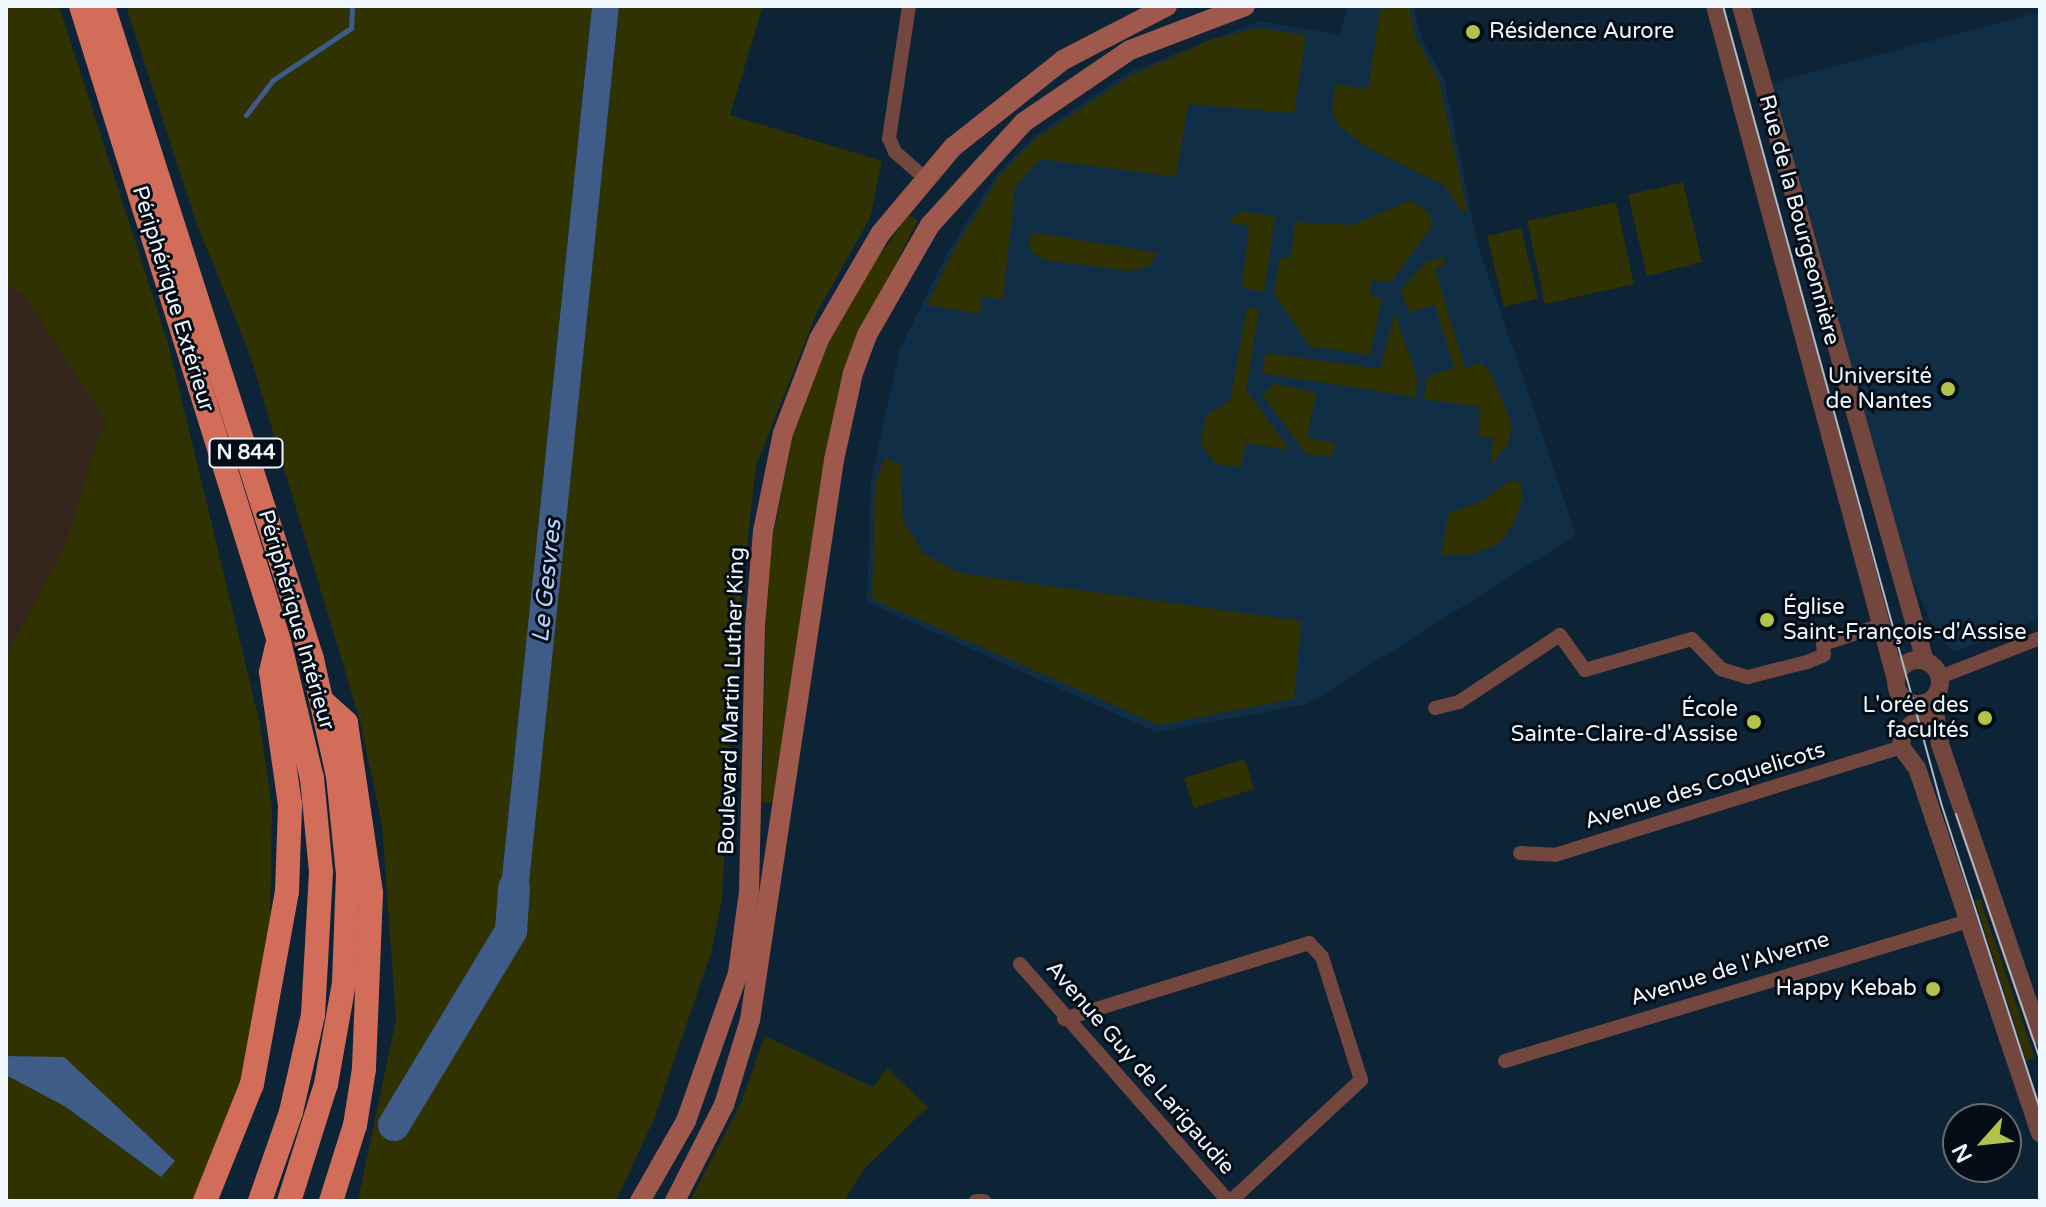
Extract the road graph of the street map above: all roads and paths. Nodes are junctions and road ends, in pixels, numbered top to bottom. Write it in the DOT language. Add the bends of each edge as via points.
graph roads {
  1 [pos="81,6"];
  2 [pos="103,6"];
  3 [pos="909,6"];
  4 [pos="1167,6"];
  5 [pos="1245,6"];
  6 [pos="1715,6"];
  7 [pos="1741,6"];
  8 [pos="924,177"];
  9 [pos="1882,625"];
  10 [pos="2040,638"];
  11 [pos="279,641"];
  12 [pos="1925,661"];
  13 [pos="1940,677"];
  14 [pos="1898,687"];
  15 [pos="1933,699"];
  16 [pos="323,702"];
  17 [pos="1435,708"];
  18 [pos="1939,738"];
  19 [pos="1905,746"];
  20 [pos="1520,853"];
  21 [pos="1969,921"];
  22 [pos="1020,964"];
  23 [pos="1064,1019"];
  24 [pos="2040,1036"];
  25 [pos="1505,1061"];
  26 [pos="2040,1133"];
  27 [pos="336,1193"];
  28 [pos="205,1201"];
  29 [pos="260,1201"];
  30 [pos="289,1201"];
  31 [pos="640,1201"];
  32 [pos="675,1201"];
  33 [pos="976,1201"];
  34 [pos="984,1201"];
  35 [pos="1230,1201"];
  1 -- 11 [label="highway, Périphérique Extérieur / N 844"];
  2 -- 16 [label="highway, Périphérique Intérieur / N 844"];
  3 -- 8 [label="street" via="889,138 895,152"];
  4 -- 8 [label="main road, Boulevard Martin Luther King" via="1117,29 1014,95"];
  5 -- 32 [label="main road" via="1130,50 1049,101 969,176 914,249 867,335 834,460 750,1020 724,1105"];
  6 -- 9 [label="street, Rue de la Bourgeonnière"];
  7 -- 12 [label="street, Rue de la Bourgeonnière"];
  8 -- 31 [label="main road, Boulevard Martin Luther King" via="839,298 783,433 757,579 750,879 738,973 686,1121"];
  9 -- 14 [label="street, Rue de la Bourgeonnière"];
  9 -- 17 [label="street" via="1823,644 1821,656 1748,677 1721,669 1692,639 1585,670 1560,635 1459,702"];
  10 -- 13 [label="street"];
  11 -- 28 [label="highway" via="271,672 290,805 287,892 252,1084"];
  11 -- 29 [label="highway, Périphérique Extérieur / N 844" via="316,809 321,925 305,1061"];
  12 -- 13 [label="street"];
  12 -- 14 [label="street" via="1906,664"];
  13 -- 15 [label="street"];
  14 -- 15 [label="street" via="1916,705"];
  14 -- 19 [label="street, Rue de la Bourgeonnière"];
  15 -- 18 [label="street"];
  16 -- 27 [label="highway" via="346,723 371,893 364,1069"];
  16 -- 30 [label="highway, Périphérique Intérieur / N 844" via="343,810 347,946 326,1084"];
  18 -- 19 [label="street" via="1929,760"];
  18 -- 19 [label="street" via="1919,722"];
  18 -- 24 [label="street"];
  19 -- 20 [label="street, Avenue des Coquelicots" via="1555,855"];
  19 -- 21 [label="street, Rue de la Bourgeonnière"];
  21 -- 25 [label="street, Avenue de l'Alverne"];
  21 -- 26 [label="street, Rue de la Bourgeonnière"];
  22 -- 23 [label="street, Avenue Guy de Larigaudie"];
  23 -- 35 [label="street, Avenue Guy de Larigaudie"];
  23 -- 35 [label="street" via="1309,943 1322,957 1361,1080"];
  33 -- 34 [label="street"];
}
